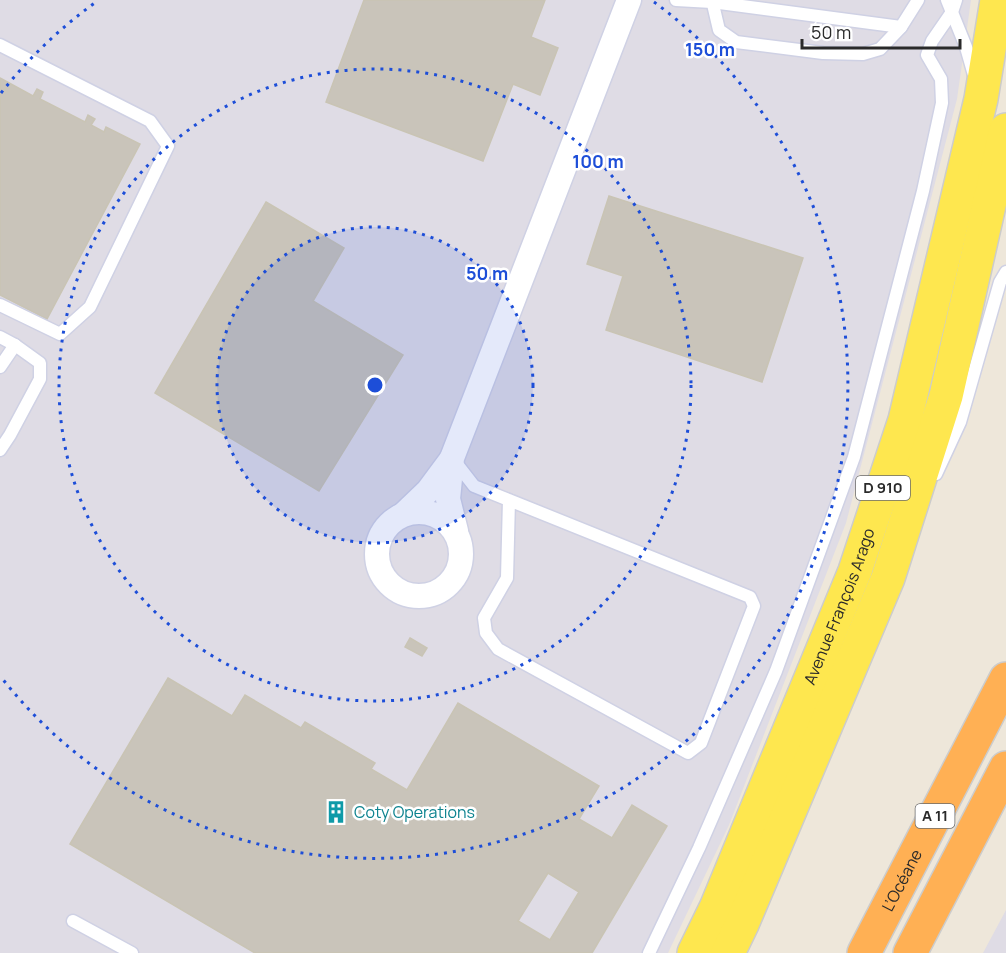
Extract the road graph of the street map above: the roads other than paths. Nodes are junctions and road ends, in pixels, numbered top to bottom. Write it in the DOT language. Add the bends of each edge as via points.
graph roads {
  1 [pos="629,0"];
  2 [pos="676,0"];
  3 [pos="918,0"];
  4 [pos="947,0"];
  5 [pos="997,0"];
  6 [pos="712,1"];
  7 [pos="752,3"];
  8 [pos="954,6"];
  9 [pos="901,27"];
  10 [pos="0,45"];
  11 [pos="981,99"];
  12 [pos="1006,130"];
  13 [pos="1006,272"];
  14 [pos="0,304"];
  15 [pos="0,337"];
  16 [pos="15,345"];
  17 [pos="0,367"];
  18 [pos="0,450"];
  19 [pos="452,458"];
  20 [pos="509,500"];
  21 [pos="404,514"];
  22 [pos="456,531"];
  23 [pos="888,578"];
  24 [pos="1006,679"];
  25 [pos="1006,768"];
  26 [pos="73,921"];
  27 [pos="132,953"];
  28 [pos="649,953"];
  29 [pos="694,953"];
  30 [pos="728,953"];
  31 [pos="864,953"];
  32 [pos="910,953"];
  1 -- 19 [label="street"];
  2 -- 6 [label="lane"];
  3 -- 9 [label="lane"];
  4 -- 8 [label="lane"];
  5 -- 11 [label="main road, Avenue François Arago / D 910"];
  6 -- 7 [label="lane"];
  6 -- 9 [label="lane" via="719,30 736,42 863,54 880,49"];
  7 -- 9 [label="lane"];
  8 -- 11 [label="lane"];
  8 -- 28 [label="lane" via="927,55 941,79 942,104 854,457 776,671"];
  10 -- 14 [label="lane" via="150,121 168,146 90,306 60,334"];
  11 -- 29 [label="main road, Avenue François Arago / D 910" via="905,420 859,560"];
  12 -- 23 [label="main road, Avenue François Arago / D 910" via="946,396"];
  13 -- 23 [label="lane" via="960,422"];
  15 -- 16 [label="lane"];
  16 -- 17 [label="lane"];
  16 -- 18 [label="lane" via="40,363 40,379"];
  19 -- 20 [label="lane" via="474,486"];
  19 -- 21 [label="street"];
  19 -- 22 [label="street" via="448,499"];
  20 -- 20 [label="lane" via="507,578 484,618 486,633 498,649 688,753 701,743 705,733 754,606 750,597"];
  21 -- 22 [label="street" via="436,514"];
  21 -- 22 [label="street" via="382,534 378,561 391,585 415,596 440,591 456,575 461,561"];
  23 -- 30 [label="main road, Avenue François Arago / D 910"];
  24 -- 31 [label="highway, L’Océane / A 11"];
  25 -- 32 [label="highway, A 11"];
  26 -- 27 [label="lane"];
}
